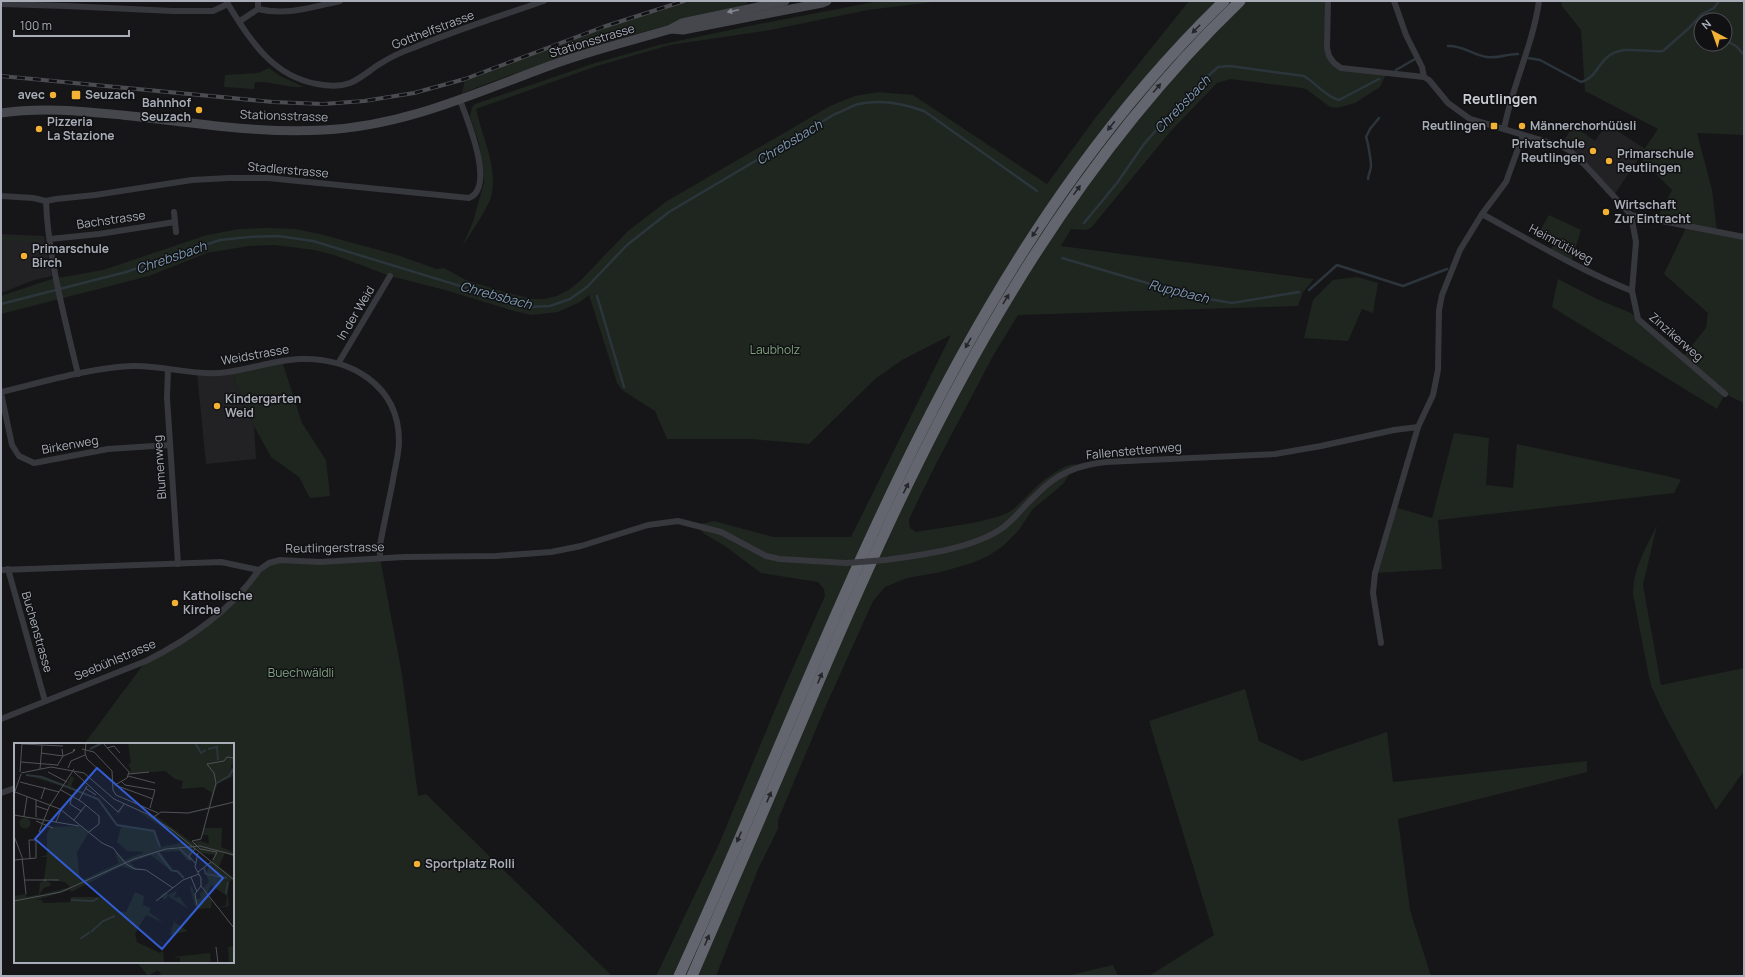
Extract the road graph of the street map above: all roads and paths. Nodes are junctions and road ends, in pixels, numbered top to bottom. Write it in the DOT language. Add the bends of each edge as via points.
graph roads {
  1 [pos="258,1"];
  2 [pos="340,1"];
  3 [pos="544,1"];
  4 [pos="785,1"];
  5 [pos="828,1"];
  6 [pos="1224,1"];
  7 [pos="1240,1"];
  8 [pos="1328,1"];
  9 [pos="1394,1"];
  10 [pos="1539,1"];
  11 [pos="227,2"];
  12 [pos="1,4"];
  13 [pos="774,5"];
  14 [pos="258,10"];
  15 [pos="240,21"];
  16 [pos="1424,77"];
  17 [pos="460,100"];
  18 [pos="1,113"];
  19 [pos="1504,129"];
  20 [pos="1523,135"];
  21 [pos="1,196"];
  22 [pos="46,201"];
  23 [pos="174,212"];
  24 [pos="1482,214"];
  25 [pos="1631,215"];
  26 [pos="175,222"];
  27 [pos="176,232"];
  28 [pos="1744,237"];
  29 [pos="50,239"];
  30 [pos="390,276"];
  31 [pos="1632,291"];
  32 [pos="339,362"];
  33 [pos="168,369"];
  34 [pos="78,374"];
  35 [pos="1,392"];
  36 [pos="1725,394"];
  37 [pos="1418,427"];
  38 [pos="170,445"];
  39 [pos="668,522"];
  40 [pos="380,558"];
  41 [pos="178,564"];
  42 [pos="4,569"];
  43 [pos="259,570"];
  44 [pos="1381,643"];
  45 [pos="45,701"];
  46 [pos="1,719"];
  47 [pos="14,788"];
  48 [pos="1,793"];
  49 [pos="690,953"];
  50 [pos="673,976"];
  51 [pos="679,976"];
  52 [pos="692,976"];
  1 -- 14 [label="street"];
  2 -- 14 [label="street" via="286,12"];
  3 -- 15 [label="street, Gotthelfstrasse" via="413,48 351,82 335,86 304,80 280,69 261,53"];
  4 -- 13 [label="main road"];
  5 -- 13 [label="main road"];
  6 -- 49 [label="highway, one-way" via="1148,81 1076,172 1016,262 961,356 908,457 865,549"];
  52 -- 7 [label="highway, one-way" via="880,540 979,346 1036,251 1100,158 1181,60"];
  8 -- 16 [label="street" via="1327,48 1329,56 1340,68"];
  9 -- 16 [label="street"];
  10 -- 19 [label="street" via="1508,106"];
  11 -- 12 [label="street" via="213,11"];
  11 -- 15 [label="street, Gotthelfstrasse"];
  13 -- 17 [label="main road, Stationsstrasse" via="683,30 671,29 550,66"];
  14 -- 15 [label="street"];
  16 -- 19 [label="street" via="1457,111 1477,122"];
  17 -- 18 [label="main road, Stationsstrasse" via="418,115 384,123 308,131 242,128 76,110"];
  17 -- 22 [label="street, Stadlerstrasse" via="473,134 479,163 480,186 469,198 242,177 180,181"];
  19 -- 20 [label="street"];
  20 -- 24 [label="street" via="1506,182"];
  20 -- 25 [label="street" via="1570,151"];
  21 -- 22 [label="street, Stadlerstrasse"];
  22 -- 29 [label="street"];
  23 -- 26 [label="street"];
  24 -- 31 [label="street, Heimrütiweg" via="1550,252"];
  24 -- 37 [label="street" via="1460,250 1442,295 1439,310 1438,370 1433,395"];
  25 -- 28 [label="street"];
  25 -- 31 [label="street, Zinzikerweg" via="1636,242"];
  26 -- 27 [label="street"];
  26 -- 29 [label="street, Bachstrasse"];
  29 -- 34 [label="street"];
  30 -- 32 [label="street, In der Weid"];
  31 -- 36 [label="street, Zinzikerweg" via="1638,319"];
  32 -- 33 [label="street, Weidstrasse" via="287,360 241,371 214,374"];
  32 -- 40 [label="street, Weidstrasse" via="357,370 375,383 390,403 397,426 398,449 380,545"];
  33 -- 34 [label="street, Weidstrasse" via="142,366"];
  33 -- 38 [label="street, Blumenweg"];
  34 -- 35 [label="street, Weidstrasse"];
  35 -- 38 [label="street, Birkenweg" via="12,445 19,456 34,463 108,449"];
  37 -- 39 [label="street, Fallenstettenweg, bridge" via="1289,452 1106,462 1081,466 1058,475 1010,522 990,535 949,548 886,560 846,563 780,559 766,556 721,532 678,521"];
  37 -- 44 [label="street" via="1375,573 1373,593"];
  38 -- 41 [label="street, Blumenweg"];
  39 -- 40 [label="street, Reutlingerstrasse" via="648,525 581,546 551,552 496,556"];
  40 -- 43 [label="street, Reutlingerstrasse" via="320,562 280,560 269,563"];
  41 -- 42 [label="street"];
  41 -- 43 [label="street" via="222,562"];
  42 -- 45 [label="street, Buchenstrasse"];
  43 -- 45 [label="street, Seebühlstrasse" via="246,589 222,612 167,650 146,661"];
  45 -- 46 [label="street, Seebühlstrasse"];
  47 -- 48 [label="street"];
  49 -- 50 [label="highway"];
  49 -- 51 [label="highway"];
}
